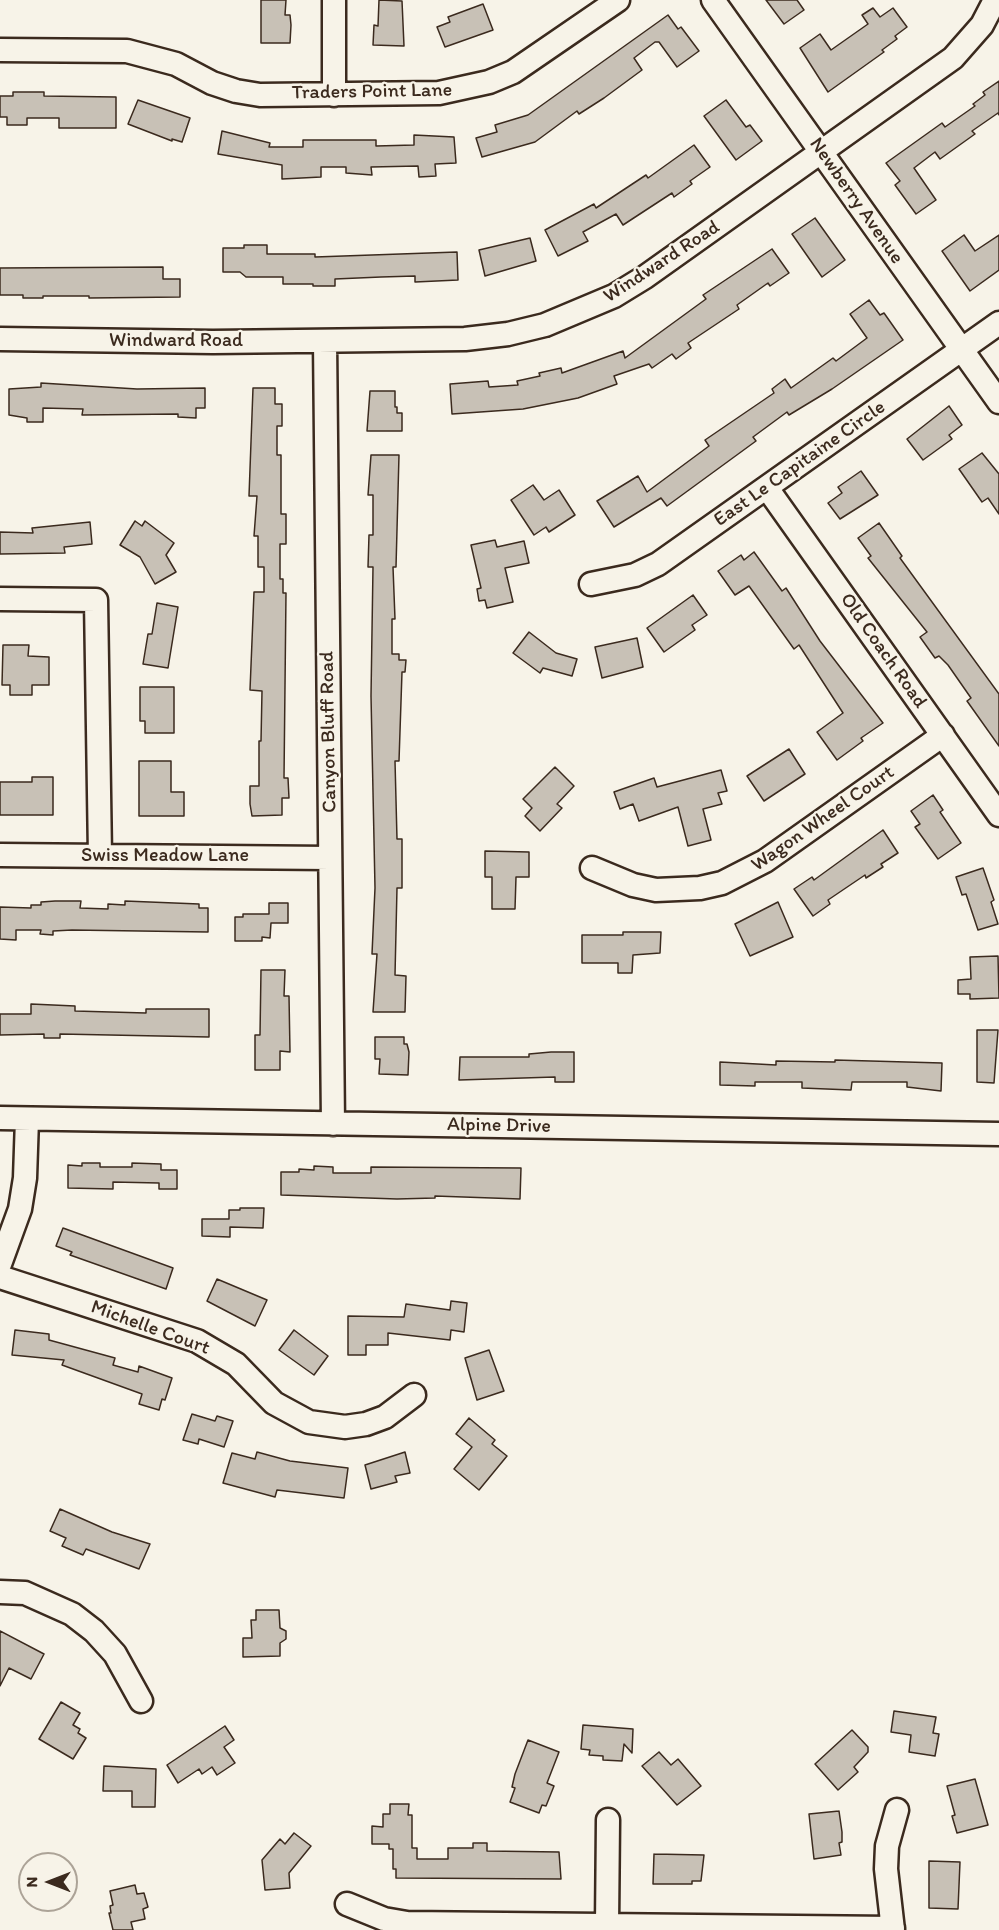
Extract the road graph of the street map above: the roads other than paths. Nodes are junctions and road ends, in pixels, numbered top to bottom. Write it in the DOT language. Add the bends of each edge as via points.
graph roads {
  1 [pos="334,0"];
  2 [pos="618,0"];
  3 [pos="713,0"];
  4 [pos="995,0"];
  5 [pos="0,50"];
  6 [pos="334,95"];
  7 [pos="821,152"];
  8 [pos="999,323"];
  9 [pos="0,339"];
  10 [pos="325,341"];
  11 [pos="962,350"];
  12 [pos="999,402"];
  13 [pos="767,488"];
  14 [pos="591,584"];
  15 [pos="0,599"];
  16 [pos="943,735"];
  17 [pos="999,815"];
  18 [pos="0,855"];
  19 [pos="100,856"];
  20 [pos="330,858"];
  21 [pos="592,868"];
  22 [pos="0,1118"];
  23 [pos="27,1119"];
  24 [pos="333,1124"];
  25 [pos="999,1134"];
  26 [pos="0,1264"];
  27 [pos="0,1277"];
  28 [pos="414,1395"];
  29 [pos="0,1592"];
  30 [pos="141,1701"];
  31 [pos="897,1810"];
  32 [pos="608,1820"];
  33 [pos="346,1904"];
  34 [pos="607,1925"];
  35 [pos="893,1929"];
  1 -- 6 [label="street"];
  2 -- 6 [label="street, Traders Point Lane" via="525,65 489,82 439,93"];
  3 -- 7 [label="street, Newberry Avenue"];
  4 -- 7 [label="street, Windward Road" via="982,25 953,58"];
  5 -- 6 [label="street, Traders Point Lane" via="108,51 151,56 236,91 260,95"];
  7 -- 10 [label="street, Windward Road" via="645,277 580,312 508,334 465,339"];
  7 -- 11 [label="street, Newberry Avenue"];
  8 -- 11 [label="street, East Le Capitaine Circle"];
  9 -- 10 [label="street, Windward Road"];
  10 -- 20 [label="street, Canyon Bluff Road"];
  11 -- 12 [label="street, Newberry Avenue"];
  11 -- 13 [label="street, East Le Capitaine Circle"];
  13 -- 14 [label="street, East Le Capitaine Circle" via="658,564 635,575"];
  13 -- 16 [label="street, Old Coach Road"];
  15 -- 19 [label="street" via="96,600"];
  16 -- 17 [label="street, Old Coach Road"];
  16 -- 21 [label="street, Wagon Wheel Court" via="765,861 722,883 656,890 623,882"];
  18 -- 19 [label="street, Swiss Meadow Lane"];
  19 -- 20 [label="street, Swiss Meadow Lane"];
  20 -- 24 [label="street, Canyon Bluff Road"];
  22 -- 23 [label="street, Alpine Drive"];
  23 -- 24 [label="street, Alpine Drive"];
  23 -- 26 [label="street" via="20,1209"];
  24 -- 25 [label="street, Alpine Drive"];
  27 -- 28 [label="street, Michelle Court" via="197,1341 236,1364 274,1403 309,1422 345,1427 366,1424 385,1417"];
  29 -- 30 [label="street" via="26,1593 72,1614 94,1631 115,1654"];
  31 -- 35 [label="street" via="886,1858"];
  32 -- 34 [label="street"];
  33 -- 34 [label="street" via="384,1919 407,1923"];
  34 -- 35 [label="street"];
}
